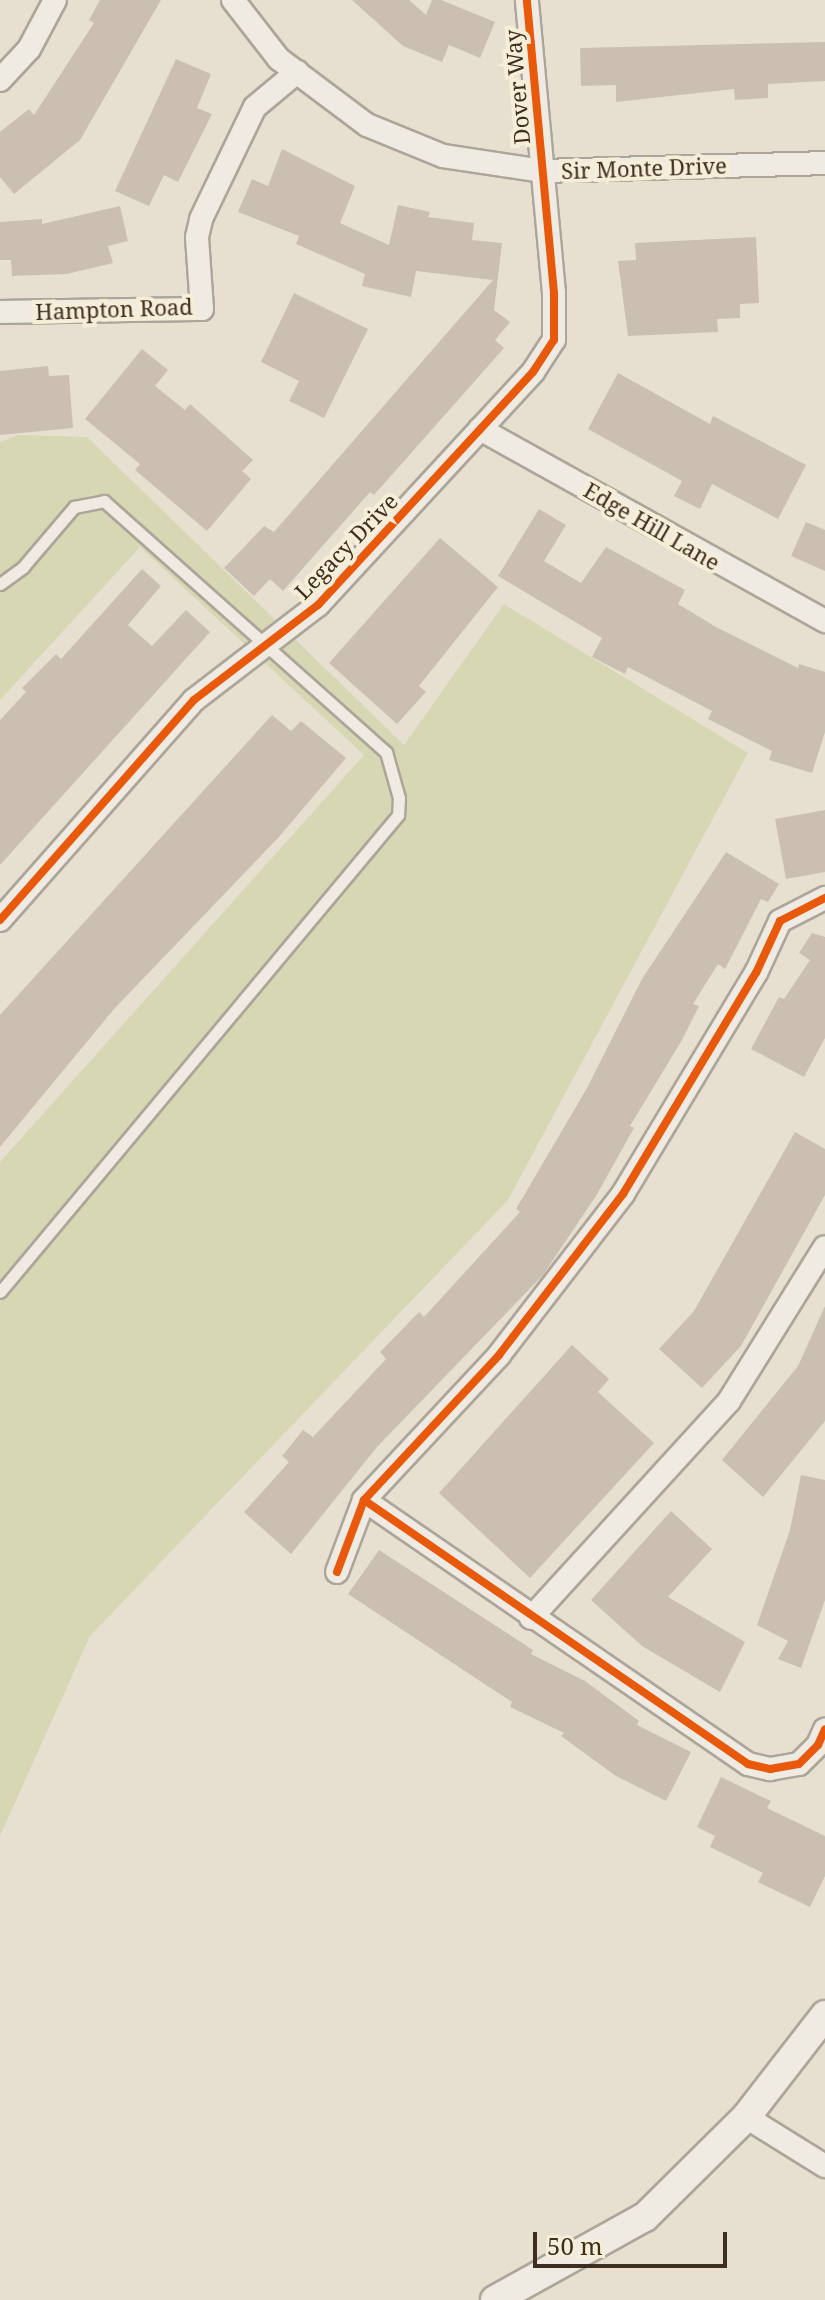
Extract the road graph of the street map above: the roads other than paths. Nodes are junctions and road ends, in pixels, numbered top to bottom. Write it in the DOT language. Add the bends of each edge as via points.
graph roads {
  1 [pos="55,0"];
  2 [pos="233,0"];
  3 [pos="527,0"];
  4 [pos="297,72"];
  5 [pos="0,80"];
  6 [pos="825,163"];
  7 [pos="542,171"];
  8 [pos="0,312"];
  9 [pos="480,429"];
  10 [pos="0,584"];
  11 [pos="825,621"];
  12 [pos="264,646"];
  13 [pos="825,898"];
  14 [pos="0,920"];
  15 [pos="824,1250"];
  16 [pos="0,1292"];
  17 [pos="364,1500"];
  18 [pos="337,1572"];
  19 [pos="531,1618"];
  20 [pos="825,1729"];
  21 [pos="825,2015"];
  22 [pos="746,2117"];
  23 [pos="825,2166"];
  24 [pos="495,2300"];
  1 -- 5 [label="street" via="29,49"];
  2 -- 4 [label="street, Sir Monte Drive" via="279,59"];
  3 -- 7 [label="street, Dover Way"];
  4 -- 7 [label="street, Sir Monte Drive" via="367,125 443,156"];
  4 -- 8 [label="street, Hampton Road" via="255,107 201,219 197,237 202,309"];
  6 -- 7 [label="street, Sir Monte Drive"];
  7 -- 9 [label="street, Legacy Drive" via="554,340 533,372"];
  9 -- 11 [label="street, Edge Hill Lane"];
  9 -- 12 [label="street, Legacy Drive" via="318,605"];
  10 -- 12 [label="lane" via="23,567 74,507 104,501"];
  12 -- 14 [label="street, Legacy Drive" via="194,700"];
  12 -- 16 [label="lane" via="386,752 396,776 398,815"];
  13 -- 17 [label="street" via="780,921 756,973 586,1245 499,1355"];
  15 -- 19 [label="street" via="729,1401"];
  17 -- 18 [label="street"];
  17 -- 19 [label="street"];
  19 -- 20 [label="street" via="748,1764 770,1769 799,1764"];
  21 -- 22 [label="street"];
  22 -- 23 [label="street"];
  22 -- 24 [label="street" via="645,2217"];
}
